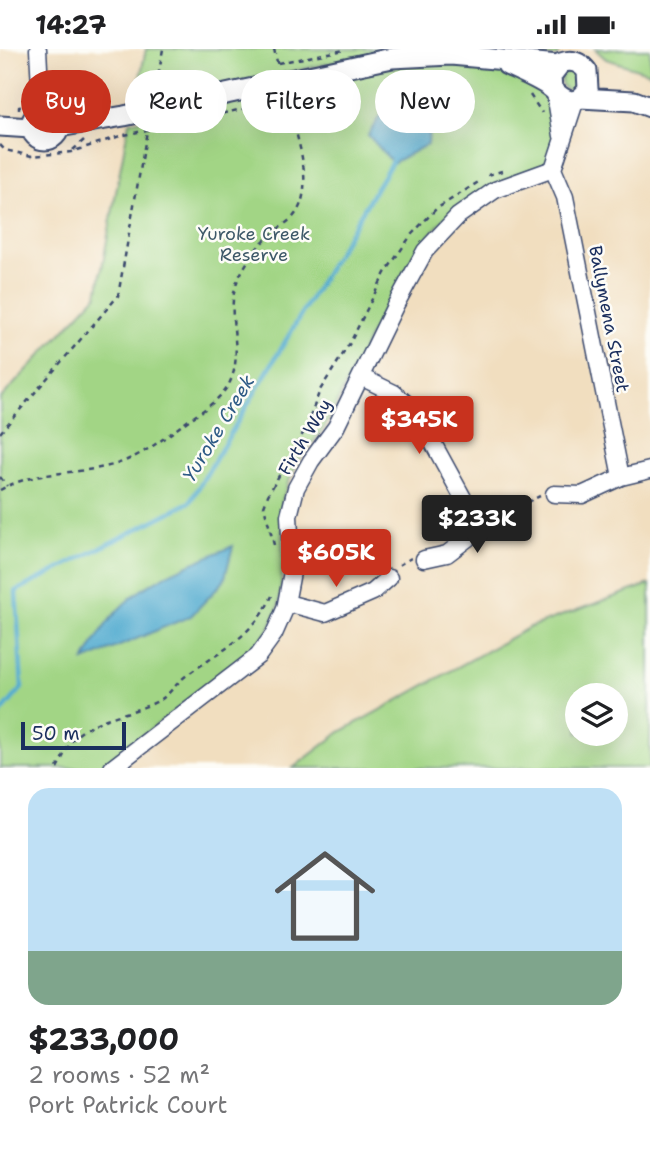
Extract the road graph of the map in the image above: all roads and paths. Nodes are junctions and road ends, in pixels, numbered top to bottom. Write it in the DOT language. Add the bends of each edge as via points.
graph roads {
  1 [pos="38,49"];
  2 [pos="163,49"];
  3 [pos="274,49"];
  4 [pos="350,49"];
  5 [pos="562,59"];
  6 [pos="496,60"];
  7 [pos="583,62"];
  8 [pos="39,70"];
  9 [pos="159,70"];
  10 [pos="279,70"];
  11 [pos="305,70"];
  12 [pos="332,70"];
  13 [pos="553,91"];
  14 [pos="527,93"];
  15 [pos="578,99"];
  16 [pos="642,104"];
  17 [pos="21,107"];
  18 [pos="20,110"];
  19 [pos="547,118"];
  20 [pos="0,126"];
  21 [pos="21,127"];
  22 [pos="34,133"];
  23 [pos="57,133"];
  24 [pos="134,133"];
  25 [pos="146,133"];
  26 [pos="295,133"];
  27 [pos="562,138"];
  28 [pos="0,145"];
  29 [pos="554,169"];
  30 [pos="504,170"];
  31 [pos="361,377"];
  32 [pos="0,433"];
  33 [pos="650,470"];
  34 [pos="0,477"];
  35 [pos="621,477"];
  36 [pos="7,486"];
  37 [pos="0,490"];
  38 [pos="554,494"];
  39 [pos="518,514"];
  40 [pos="480,529"];
  41 [pos="275,549"];
  42 [pos="424,559"];
  43 [pos="389,578"];
  44 [pos="280,598"];
  45 [pos="57,768"];
  46 [pos="112,768"];
  1 -- 8 [label="street"];
  2 -- 9 [label="path"];
  3 -- 10 [label="path"];
  4 -- 11 [label="path"];
  5 -- 6 [label="street"];
  5 -- 7 [label="street"];
  5 -- 13 [label="street" via="551,76"];
  6 -- 12 [label="street" via="411,56"];
  6 -- 13 [label="street"];
  7 -- 15 [label="street" via="588,89"];
  7 -- 16 [label="street"];
  13 -- 15 [label="street" via="565,100"];
  13 -- 27 [label="street"];
  14 -- 19 [label="path"];
  15 -- 16 [label="street"];
  15 -- 27 [label="street"];
  17 -- 18 [label="path"];
  20 -- 21 [label="street"];
  22 -- 23 [label="street" via="47,140"];
  24 -- 28 [label="path" via="71,152 32,156"];
  25 -- 32 [label="path" via="118,296"];
  26 -- 36 [label="path" via="305,191 294,216 265,239 234,288 234,371 217,400 150,448 113,465 30,477"];
  27 -- 29 [label="street"];
  29 -- 31 [label="street, Firth Way" via="495,190 458,216 425,251"];
  29 -- 35 [label="street, Ballymena Street" via="565,197"];
  30 -- 41 [label="path" via="436,209 385,272 268,495 264,506"];
  31 -- 40 [label="street" via="394,393 416,412"];
  31 -- 44 [label="street, Firth Way" via="336,427 296,488 289,516 292,572"];
  33 -- 35 [label="street"];
  34 -- 36 [label="path"];
  35 -- 38 [label="street" via="582,495"];
  36 -- 37 [label="path"];
  38 -- 39 [label="path" via="527,502"];
  39 -- 40 [label="street"];
  40 -- 42 [label="street" via="447,554"];
  42 -- 43 [label="path" via="400,563"];
  43 -- 44 [label="street" via="373,592 325,613"];
  44 -- 45 [label="path" via="252,628 185,676 161,700 87,728 75,737"];
  44 -- 46 [label="street, Firth Way" via="274,634 258,656"];
}
